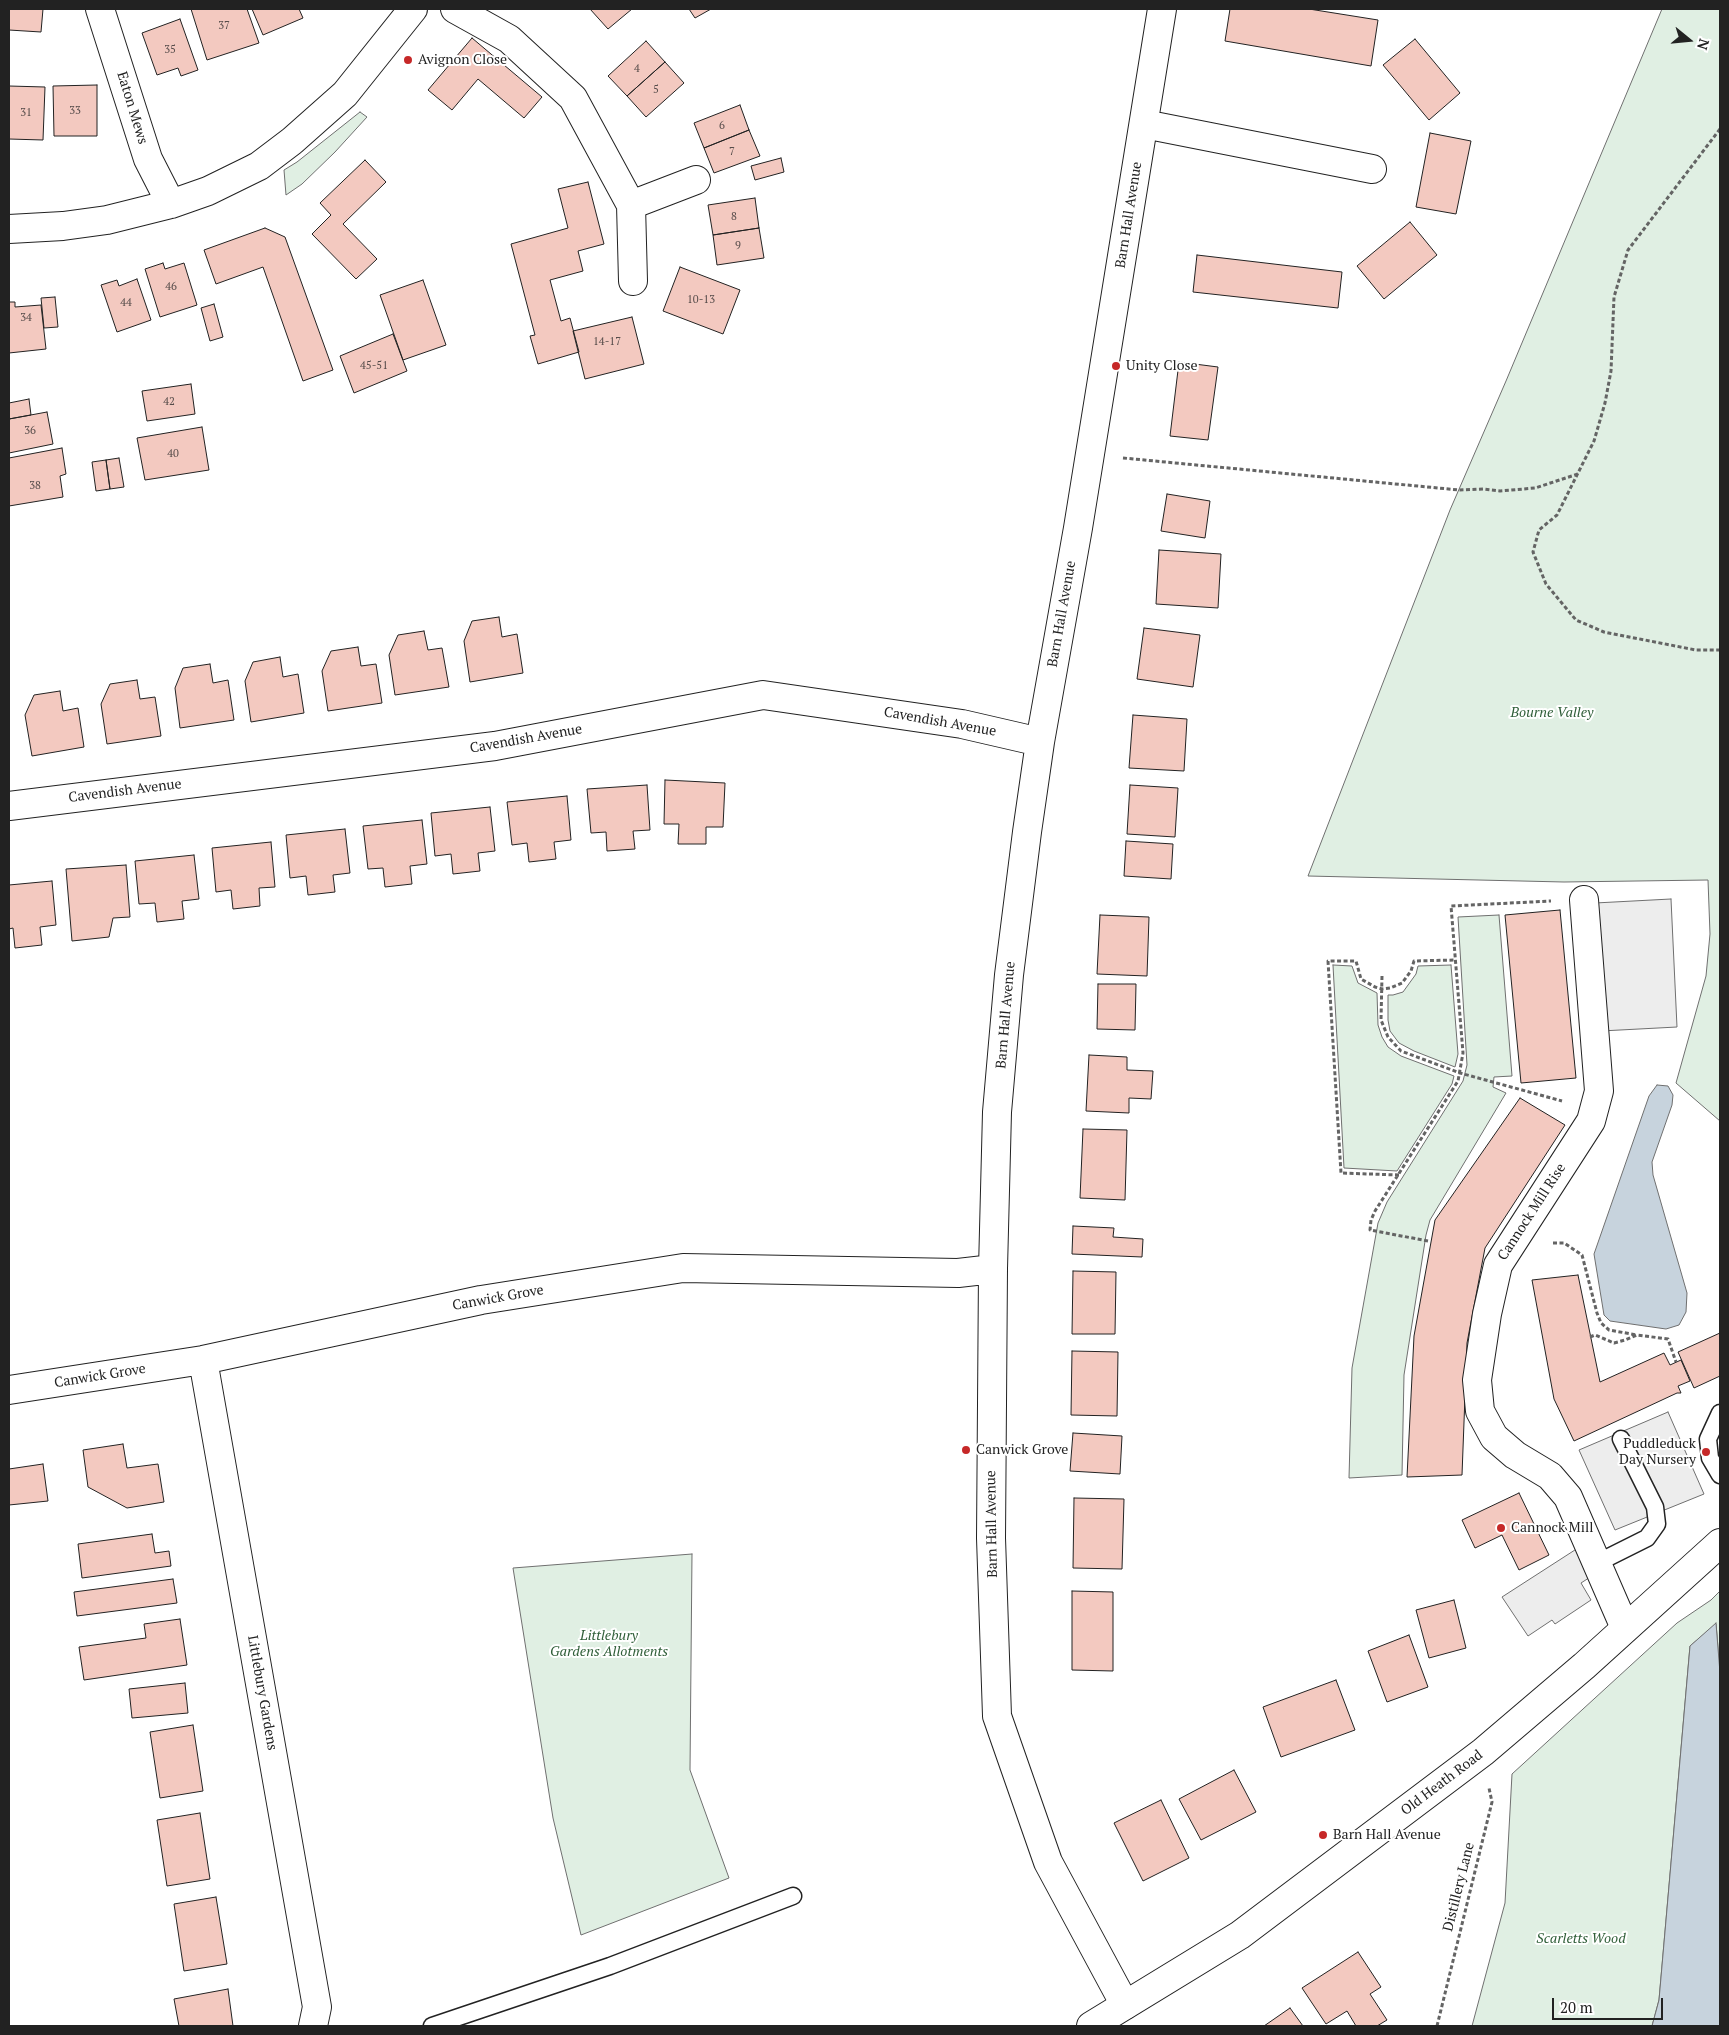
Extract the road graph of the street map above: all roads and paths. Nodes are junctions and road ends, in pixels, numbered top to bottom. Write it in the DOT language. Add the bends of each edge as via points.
graph roads {
  1 [pos="100,9"];
  2 [pos="413,9"];
  3 [pos="455,9"];
  4 [pos="1162,9"];
  5 [pos="1144,124"];
  6 [pos="1720,129"];
  7 [pos="1372,169"];
  8 [pos="696,180"];
  9 [pos="171,204"];
  10 [pos="631,204"];
  11 [pos="9,228"];
  12 [pos="632,281"];
  13 [pos="1090,455"];
  14 [pos="1578,474"];
  15 [pos="1720,650"];
  16 [pos="1040,742"];
  17 [pos="9,806"];
  18 [pos="1584,900"];
  19 [pos="1455,960"];
  20 [pos="1382,976"];
  21 [pos="1382,989"];
  22 [pos="1460,1073"];
  23 [pos="1593,1110"];
  24 [pos="1399,1175"];
  25 [pos="1428,1241"];
  26 [pos="1556,1242"];
  27 [pos="993,1269"];
  28 [pos="1637,1335"];
  29 [pos="1590,1336"];
  30 [pos="203,1360"];
  31 [pos="1676,1362"];
  32 [pos="9,1390"];
  33 [pos="1720,1414"];
  34 [pos="1622,1439"];
  35 [pos="1720,1475"];
  36 [pos="1720,1543"];
  37 [pos="1597,1563"];
  38 [pos="1625,1628"];
  39 [pos="1483,1752"];
  40 [pos="793,1896"];
  41 [pos="1124,2005"];
  42 [pos="313,2026"];
  43 [pos="432,2026"];
  44 [pos="1091,2026"];
  45 [pos="1437,2026"];
  1 -- 9 [label="street, Eaton Mews" via="148,159"];
  2 -- 9 [label="street" via="345,94 292,141 259,166 208,191"];
  3 -- 10 [label="street" via="509,39 573,98"];
  4 -- 5 [label="street, Barn Hall Avenue"];
  5 -- 7 [label="street"];
  5 -- 13 [label="street, Barn Hall Avenue"];
  6 -- 14 [label="path" via="1628,250 1614,297 1611,371 1605,403 1594,441"];
  8 -- 10 [label="street"];
  9 -- 11 [label="street" via="107,220"];
  10 -- 12 [label="street"];
  13 -- 14 [label="path" via="1459,490 1535,488"];
  13 -- 16 [label="street, Barn Hall Avenue"];
  14 -- 15 [label="path" via="1557,515 1539,530 1533,552 1546,584 1576,620 1604,632 1696,650"];
  16 -- 17 [label="street, Cavendish Avenue" via="962,724 763,695 495,746"];
  16 -- 27 [label="street, Barn Hall Avenue" via="1010,975 997,1112"];
  18 -- 19 [label="path" via="1451,906"];
  18 -- 23 [label="street, Cannock Mill Rise" via="1598,1091"];
  19 -- 21 [label="path" via="1414,961 1402,983"];
  19 -- 22 [label="path" via="1463,1053"];
  20 -- 21 [label="path"];
  21 -- 22 [label="path" via="1381,1020 1388,1037 1401,1051"];
  21 -- 24 [label="path" via="1361,979 1356,961 1328,961 1341,1173"];
  22 -- 23 [label="path"];
  22 -- 24 [label="path" via="1452,1092"];
  23 -- 37 [label="street, Cannock Mill Rise" via="1590,1121 1498,1265 1477,1380 1480,1411 1494,1437 1515,1455 1550,1476 1568,1497"];
  24 -- 25 [label="path" via="1375,1210 1370,1230"];
  26 -- 28 [label="path" via="1564,1243 1582,1255 1602,1323 1609,1330"];
  27 -- 30 [label="street, Canwick Grove" via="958,1273 683,1268 481,1300"];
  27 -- 41 [label="street, Barn Hall Avenue" via="991,1538 997,1716 1048,1862"];
  28 -- 29 [label="path" via="1614,1343"];
  28 -- 31 [label="path" via="1668,1339"];
  30 -- 32 [label="street, Canwick Grove"];
  30 -- 42 [label="street, Littlebury Gardens" via="317,2007"];
  33 -- 35 [label="lane" via="1708,1439 1710,1458"];
  34 -- 37 [label="lane" via="1655,1507 1657,1524 1647,1538"];
  36 -- 38 [label="street, Old Heath Road"];
  37 -- 38 [label="street, Cannock Mill Rise"];
  38 -- 39 [label="street, Old Heath Road"];
  39 -- 41 [label="street, Old Heath Road" via="1240,1936"];
  39 -- 45 [label="path, Distillery Lane" via="1492,1802"];
  40 -- 43 [label="lane" via="610,1966"];
  41 -- 44 [label="street, Old Heath Road"];
}
